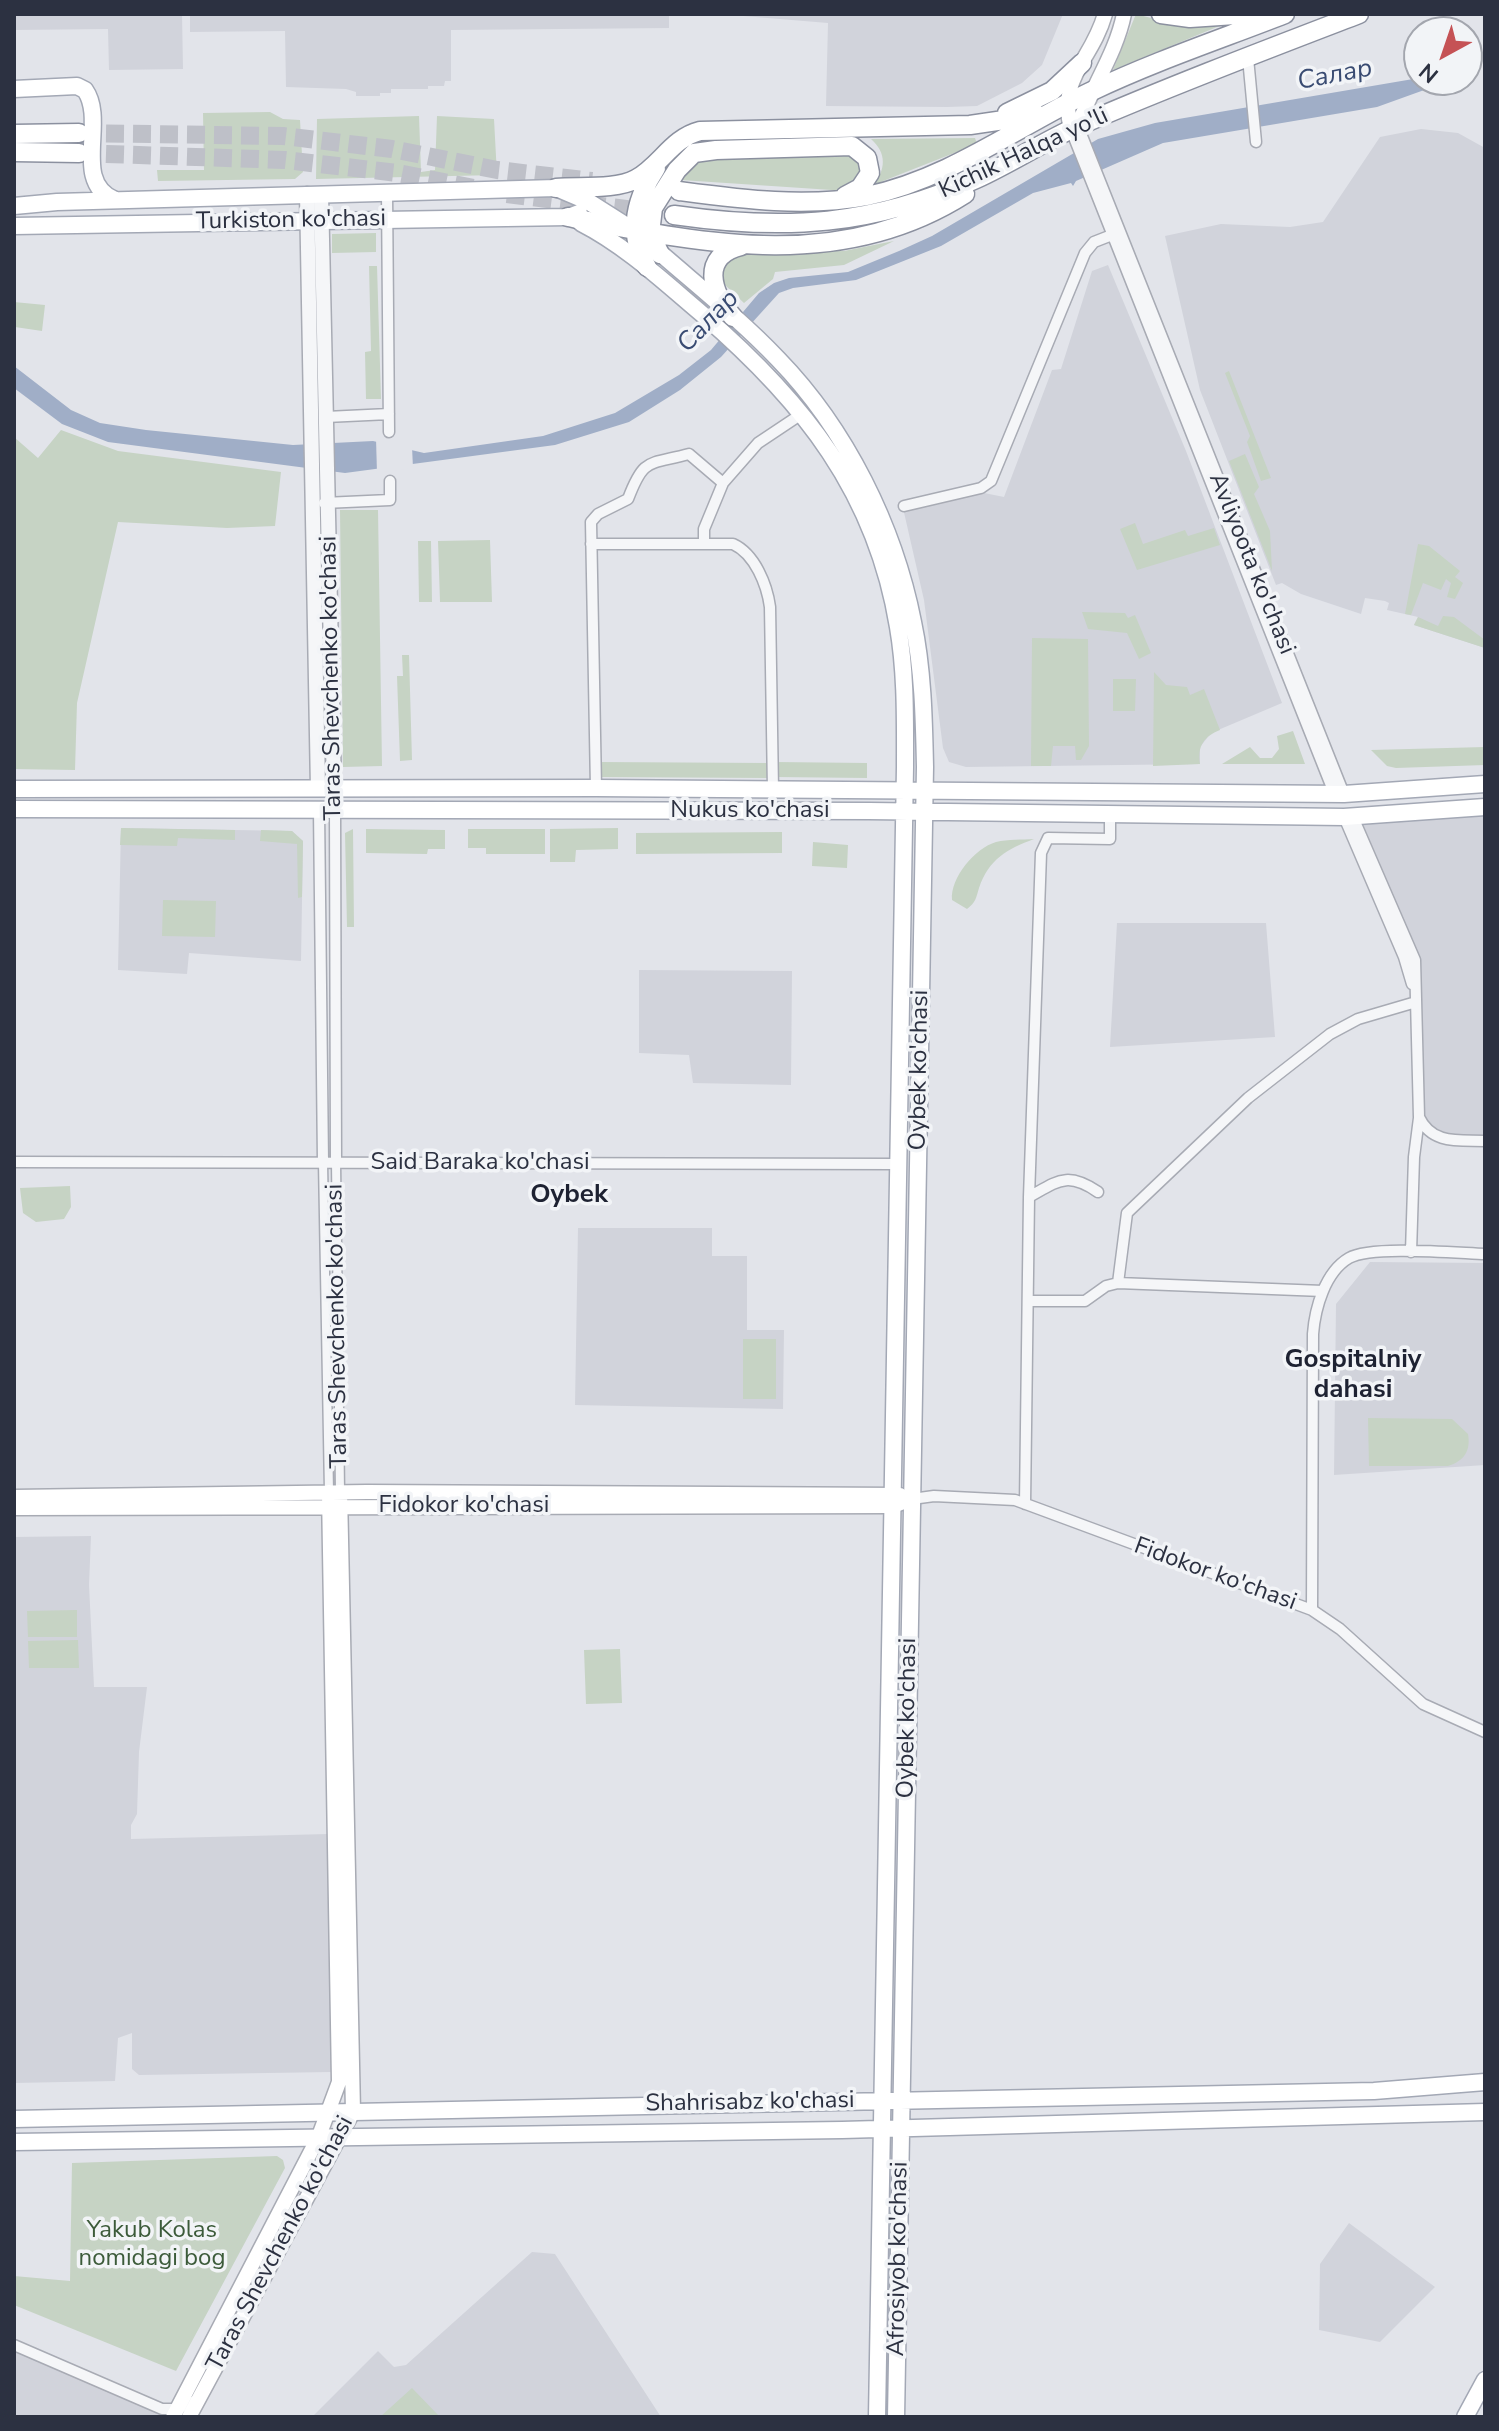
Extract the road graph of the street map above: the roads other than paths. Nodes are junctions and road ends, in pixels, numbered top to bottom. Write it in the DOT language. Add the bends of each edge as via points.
graph roads {
  1 [pos="1105,14"];
  2 [pos="1124,14"];
  3 [pos="1161,14"];
  4 [pos="1250,14"];
  5 [pos="1285,14"];
  6 [pos="1359,14"];
  7 [pos="1323,22"];
  8 [pos="1248,58"];
  9 [pos="1082,63"];
  10 [pos="14,89"];
  11 [pos="1089,92"];
  12 [pos="1058,109"];
  13 [pos="970,125"];
  14 [pos="1074,128"];
  15 [pos="79,133"];
  16 [pos="14,134"];
  17 [pos="1256,142"];
  18 [pos="1042,145"];
  19 [pos="14,152"];
  20 [pos="79,153"];
  21 [pos="968,157"];
  22 [pos="662,159"];
  23 [pos="979,178"];
  24 [pos="556,188"];
  25 [pos="679,191"];
  26 [pos="387,193"];
  27 [pos="314,194"];
  28 [pos="578,197"];
  29 [pos="14,198"];
  30 [pos="115,200"];
  31 [pos="834,200"];
  32 [pos="57,202"];
  33 [pos="14,206"];
  34 [pos="674,215"];
  35 [pos="568,217"];
  36 [pos="387,219"];
  37 [pos="315,221"];
  38 [pos="14,226"];
  39 [pos="642,232"];
  40 [pos="1116,233"];
  41 [pos="765,244"];
  42 [pos="660,254"];
  43 [pos="647,267"];
  44 [pos="727,324"];
  45 [pos="803,413"];
  46 [pos="389,414"];
  47 [pos="321,426"];
  48 [pos="389,432"];
  49 [pos="390,481"];
  50 [pos="723,483"];
  51 [pos="320,497"];
  52 [pos="904,506"];
  53 [pos="591,544"];
  54 [pos="704,544"];
  55 [pos="1485,784"];
  56 [pos="596,788"];
  57 [pos="14,789"];
  58 [pos="326,789"];
  59 [pos="773,790"];
  60 [pos="905,791"];
  61 [pos="925,791"];
  62 [pos="1339,794"];
  63 [pos="1485,807"];
  64 [pos="14,809"];
  65 [pos="327,810"];
  66 [pos="905,812"];
  67 [pos="924,812"];
  68 [pos="1110,813"];
  69 [pos="1349,817"];
  70 [pos="1416,1002"];
  71 [pos="1419,1117"];
  72 [pos="1442,1139"];
  73 [pos="1485,1141"];
  74 [pos="1414,1151"];
  75 [pos="14,1162"];
  76 [pos="323,1162"];
  77 [pos="336,1162"];
  78 [pos="898,1164"];
  79 [pos="1098,1192"];
  80 [pos="1029,1197"];
  81 [pos="1411,1252"];
  82 [pos="1485,1254"];
  83 [pos="1118,1283"];
  84 [pos="1323,1291"];
  85 [pos="1029,1301"];
  86 [pos="14,1497"];
  87 [pos="335,1499"];
  88 [pos="912,1499"];
  89 [pos="893,1500"];
  90 [pos="1025,1504"];
  91 [pos="14,1508"];
  92 [pos="1312,1610"];
  93 [pos="1485,1732"];
  94 [pos="1485,2082"];
  95 [pos="882,2100"];
  96 [pos="902,2100"];
  97 [pos="330,2112"];
  98 [pos="353,2112"];
  99 [pos="1485,2112"];
  100 [pos="14,2119"];
  101 [pos="901,2128"];
  102 [pos="882,2129"];
  103 [pos="319,2136"];
  104 [pos="340,2136"];
  105 [pos="289,2137"];
  106 [pos="14,2142"];
  107 [pos="301,2173"];
  108 [pos="14,2345"];
  109 [pos="1485,2380"];
  110 [pos="179,2414"];
  111 [pos="877,2417"];
  112 [pos="896,2417"];
  113 [pos="1465,2417"];
  1 -- 9 [label="main road"];
  2 -- 11 [label="main road" via="1116,45"];
  3 -- 4 [label="highway"];
  5 -- 11 [label="highway, Kichik Halqa yo'li"];
  6 -- 7 [label="highway, Kichik Halqa yo'li"];
  7 -- 8 [label="highway, Kichik Halqa yo'li"];
  8 -- 14 [label="highway, Kichik Halqa yo'li"];
  8 -- 17 [label="street"];
  9 -- 12 [label="main road"];
  9 -- 13 [label="highway" via="1039,99"];
  10 -- 30 [label="main road" via="77,86 87,92 94,181"];
  11 -- 12 [label="highway, Kichik Halqa yo'li"];
  11 -- 14 [label="main road"];
  12 -- 13 [label="highway"];
  12 -- 14 [label="main road"];
  12 -- 21 [label="highway, Kichik Halqa yo'li"];
  13 -- 22 [label="highway" via="725,128 685,136"];
  14 -- 18 [label="highway, Kichik Halqa yo'li"];
  14 -- 40 [label="street, Avliyoota ko'chasi"];
  15 -- 16 [label="highway"];
  18 -- 23 [label="highway, Kichik Halqa yo'li"];
  18 -- 41 [label="highway" via="936,212 899,229 839,242"];
  19 -- 20 [label="highway"];
  21 -- 23 [label="highway" via="982,163"];
  21 -- 31 [label="highway, Kichik Halqa yo'li" via="889,190"];
  22 -- 24 [label="highway" via="631,182"];
  22 -- 39 [label="highway" via="642,192"];
  23 -- 34 [label="highway, Kichik Halqa yo'li" via="895,211 833,222 764,225"];
  24 -- 26 [label="main road, Turkiston ko'chasi"];
  24 -- 28 [label="main road"];
  25 -- 31 [label="highway, Kichik Halqa yo'li"];
  26 -- 27 [label="main road, Turkiston ko'chasi"];
  26 -- 36 [label="street"];
  27 -- 30 [label="main road, Turkiston ko'chasi"];
  27 -- 37 [label="street, Taras Shevchenko ko'chasi"];
  28 -- 35 [label="main road" via="583,210"];
  28 -- 39 [label="main road"];
  29 -- 32 [label="street, Turkiston ko'chasi"];
  30 -- 32 [label="main road, Turkiston ko'chasi"];
  31 -- 39 [label="highway" via="857,190 870,173 867,158 852,146 708,150 689,157 662,190"];
  32 -- 33 [label="main road, Turkiston ko'chasi"];
  35 -- 36 [label="main road, Turkiston ko'chasi"];
  35 -- 39 [label="highway"];
  35 -- 43 [label="main road, Oybek ko'chasi"];
  36 -- 37 [label="main road, Turkiston ko'chasi"];
  36 -- 46 [label="street"];
  37 -- 38 [label="main road, Turkiston ko'chasi"];
  37 -- 47 [label="street, Taras Shevchenko ko'chasi"];
  39 -- 41 [label="highway"];
  39 -- 42 [label="highway"];
  39 -- 43 [label="highway"];
  40 -- 52 [label="street" via="1094,242 1085,253 991,481"];
  40 -- 62 [label="street, Avliyoota ko'chasi"];
  41 -- 44 [label="highway" via="729,249 714,264 715,291"];
  42 -- 44 [label="main road, Oybek ko'chasi"];
  43 -- 44 [label="main road, Oybek ko'chasi"];
  44 -- 45 [label="main road, Oybek ko'chasi" via="738,345"];
  44 -- 61 [label="main road, Oybek ko'chasi" via="749,332 793,375 864,483 890,542 916,638"];
  45 -- 50 [label="street" via="758,443"];
  45 -- 60 [label="main road, Oybek ko'chasi" via="851,489 889,587 903,665"];
  46 -- 47 [label="street"];
  46 -- 48 [label="street"];
  47 -- 51 [label="street, Taras Shevchenko ko'chasi"];
  49 -- 51 [label="street" via="390,500"];
  50 -- 53 [label="street" via="689,454 643,467 628,499 593,519"];
  50 -- 54 [label="street" via="704,529"];
  51 -- 58 [label="street, Taras Shevchenko ko'chasi"];
  53 -- 54 [label="street"];
  53 -- 56 [label="street"];
  54 -- 59 [label="street" via="743,549 768,596"];
  55 -- 62 [label="main road, Nukus ko'chasi"];
  56 -- 58 [label="main road, Nukus ko'chasi"];
  56 -- 59 [label="main road, Nukus ko'chasi"];
  57 -- 58 [label="main road, Nukus ko'chasi"];
  58 -- 65 [label="main road, Taras Shevchenko ko'chasi"];
  59 -- 60 [label="main road, Nukus ko'chasi"];
  60 -- 61 [label="main road, Nukus ko'chasi"];
  60 -- 66 [label="main road, Oybek ko'chasi"];
  61 -- 62 [label="main road, Nukus ko'chasi"];
  61 -- 67 [label="main road, Oybek ko'chasi"];
  62 -- 69 [label="main road, Avliyoota ko'chasi"];
  63 -- 69 [label="main road, Nukus ko'chasi"];
  64 -- 65 [label="main road, Nukus ko'chasi"];
  65 -- 66 [label="main road, Nukus ko'chasi"];
  65 -- 76 [label="street, Taras Shevchenko ko'chasi"];
  65 -- 77 [label="street, Taras Shevchenko ko'chasi"];
  66 -- 67 [label="main road, Nukus ko'chasi"];
  66 -- 78 [label="main road, Oybek ko'chasi"];
  67 -- 68 [label="main road, Nukus ko'chasi"];
  67 -- 88 [label="main road, Oybek ko'chasi"];
  68 -- 69 [label="main road, Nukus ko'chasi"];
  68 -- 80 [label="street" via="1110,839 1048,838 1041,853"];
  69 -- 70 [label="street, Avliyoota ko'chasi" via="1404,957"];
  70 -- 71 [label="street, Avliyoota ko'chasi"];
  70 -- 83 [label="street" via="1358,1019 1330,1034 1248,1098 1127,1213"];
  71 -- 72 [label="street"];
  71 -- 74 [label="street, Avliyoota ko'chasi"];
  72 -- 73 [label="street"];
  72 -- 74 [label="street" via="1426,1141"];
  74 -- 81 [label="street, Avliyoota ko'chasi"];
  75 -- 76 [label="street, Said Baraka ko'chasi"];
  76 -- 77 [label="street, Said Baraka ko'chasi"];
  76 -- 87 [label="street, Taras Shevchenko ko'chasi"];
  77 -- 78 [label="street, Said Baraka ko'chasi"];
  77 -- 87 [label="street, Taras Shevchenko ko'chasi"];
  78 -- 89 [label="main road, Oybek ko'chasi"];
  79 -- 80 [label="street" via="1083,1182 1057,1181"];
  80 -- 85 [label="street"];
  81 -- 82 [label="street"];
  81 -- 84 [label="street" via="1349,1257"];
  83 -- 84 [label="street"];
  83 -- 85 [label="street" via="1085,1301"];
  84 -- 92 [label="street" via="1313,1334"];
  85 -- 90 [label="street"];
  86 -- 87 [label="main road, Fidokor ko'chasi"];
  87 -- 89 [label="main road, Fidokor ko'chasi"];
  87 -- 91 [label="main road, Fidokor ko'chasi"];
  87 -- 97 [label="main road, Taras Shevchenko ko'chasi" via="339,2082"];
  87 -- 98 [label="main road, Taras Shevchenko ko'chasi"];
  88 -- 89 [label="main road, Fidokor ko'chasi"];
  88 -- 90 [label="street, Fidokor ko'chasi"];
  88 -- 96 [label="main road, Oybek ko'chasi"];
  89 -- 95 [label="main road, Oybek ko'chasi"];
  90 -- 92 [label="street, Fidokor ko'chasi"];
  92 -- 93 [label="street, Fidokor ko'chasi" via="1423,1704"];
  94 -- 96 [label="main road, Shahrisabz ko'chasi" via="1374,2091"];
  95 -- 96 [label="main road, Shahrisabz ko'chasi"];
  95 -- 98 [label="main road, Shahrisabz ko'chasi"];
  95 -- 102 [label="main road, Afrosiyob ko'chasi"];
  96 -- 101 [label="main road, Afrosiyob ko'chasi"];
  97 -- 98 [label="main road, Shahrisabz ko'chasi"];
  97 -- 100 [label="main road, Shahrisabz ko'chasi"];
  97 -- 103 [label="main road, Taras Shevchenko ko'chasi"];
  98 -- 104 [label="main road, Taras Shevchenko ko'chasi"];
  99 -- 101 [label="main road, Shahrisabz ko'chasi"];
  101 -- 102 [label="main road, Shahrisabz ko'chasi"];
  101 -- 112 [label="main road, Afrosiyob ko'chasi"];
  102 -- 104 [label="main road, Shahrisabz ko'chasi"];
  102 -- 111 [label="main road, Afrosiyob ko'chasi"];
  103 -- 104 [label="main road, Shahrisabz ko'chasi"];
  103 -- 105 [label="main road, Shahrisabz ko'chasi"];
  103 -- 107 [label="main road, Taras Shevchenko ko'chasi"];
  104 -- 110 [label="main road, Taras Shevchenko ko'chasi" via="199,2399"];
  105 -- 106 [label="main road, Shahrisabz ko'chasi"];
  105 -- 107 [label="main road, Taras Shevchenko ko'chasi" via="300,2153"];
  107 -- 110 [label="main road, Taras Shevchenko ko'chasi"];
  108 -- 110 [label="street"];
  109 -- 113 [label="main road"];
}
